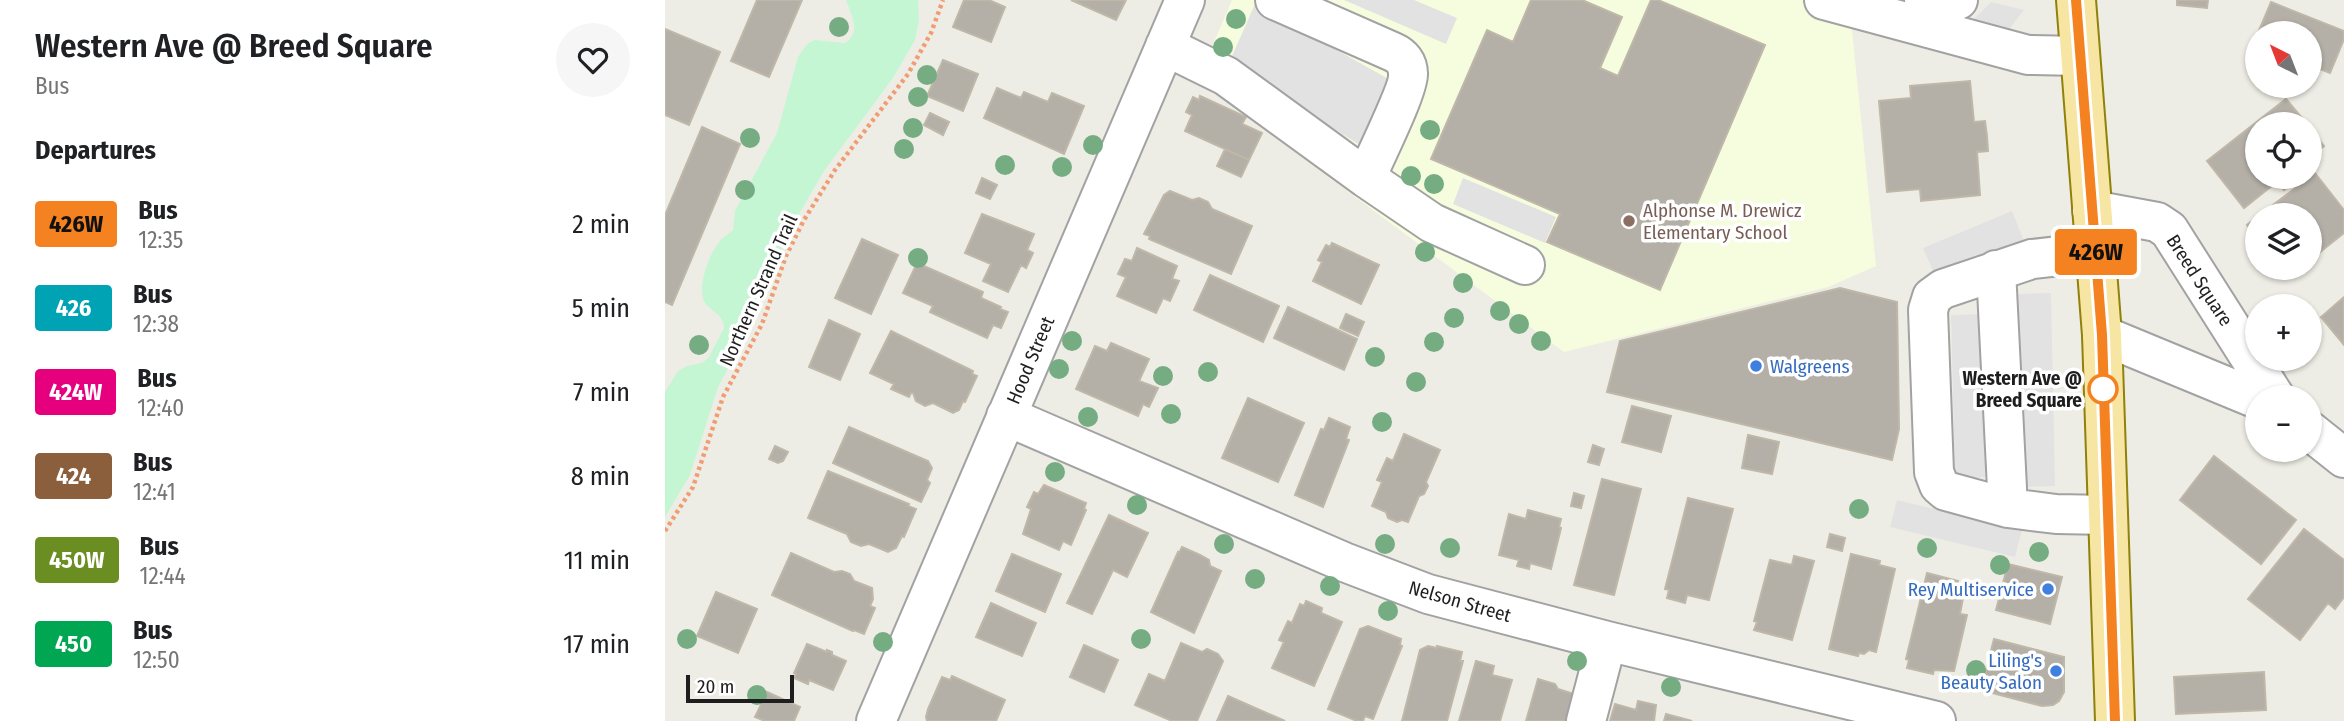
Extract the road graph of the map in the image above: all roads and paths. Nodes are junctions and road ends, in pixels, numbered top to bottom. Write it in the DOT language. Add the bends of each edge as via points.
graph roads {
  1 [pos="943,0"];
  2 [pos="1185,0"];
  3 [pos="1275,0"];
  4 [pos="1824,0"];
  5 [pos="1924,0"];
  6 [pos="1958,0"];
  7 [pos="2076,0"];
  8 [pos="1165,46"];
  9 [pos="2080,56"];
  10 [pos="1366,178"];
  11 [pos="2092,210"];
  12 [pos="2096,252"];
  13 [pos="1525,265"];
  14 [pos="1996,270"];
  15 [pos="2102,335"];
  16 [pos="2267,385"];
  17 [pos="2245,394"];
  18 [pos="1006,416"];
  19 [pos="2322,440"];
  20 [pos="2344,457"];
  21 [pos="2008,508"];
  22 [pos="2108,515"];
  23 [pos="665,531"];
  24 [pos="1607,641"];
  25 [pos="876,721"];
  26 [pos="1586,721"];
  27 [pos="1936,721"];
  28 [pos="2115,721"];
  1 -- 23 [label="path, Northern Strand Trail" via="908,74 835,170 804,220 762,324 723,397 693,487"];
  2 -- 8 [label="street, Hood Street"];
  3 -- 10 [label="street" via="1394,51 1407,65 1407,83"];
  4 -- 9 [label="street" via="2028,55"];
  5 -- 6 [label="street"];
  7 -- 9 [label="main road"];
  8 -- 10 [label="street" via="1226,76"];
  8 -- 18 [label="street, Hood Street"];
  9 -- 11 [label="main road"];
  10 -- 13 [label="street" via="1432,223"];
  11 -- 12 [label="main road"];
  11 -- 16 [label="street, Breed Square" via="2157,222 2169,230"];
  12 -- 14 [label="street" via="2032,259"];
  12 -- 15 [label="main road"];
  14 -- 21 [label="street"];
  14 -- 21 [label="street" via="1943,289 1930,302 1934,472 1946,491"];
  15 -- 17 [label="street"];
  15 -- 22 [label="main road"];
  18 -- 24 [label="street, Nelson Street" via="1379,576 1428,594"];
  18 -- 25 [label="street, Hood Street"];
  19 -- 20 [label="street"];
  21 -- 22 [label="street"];
  22 -- 28 [label="main road"];
  24 -- 26 [label="street"];
  24 -- 27 [label="street, Nelson Street"];
}
